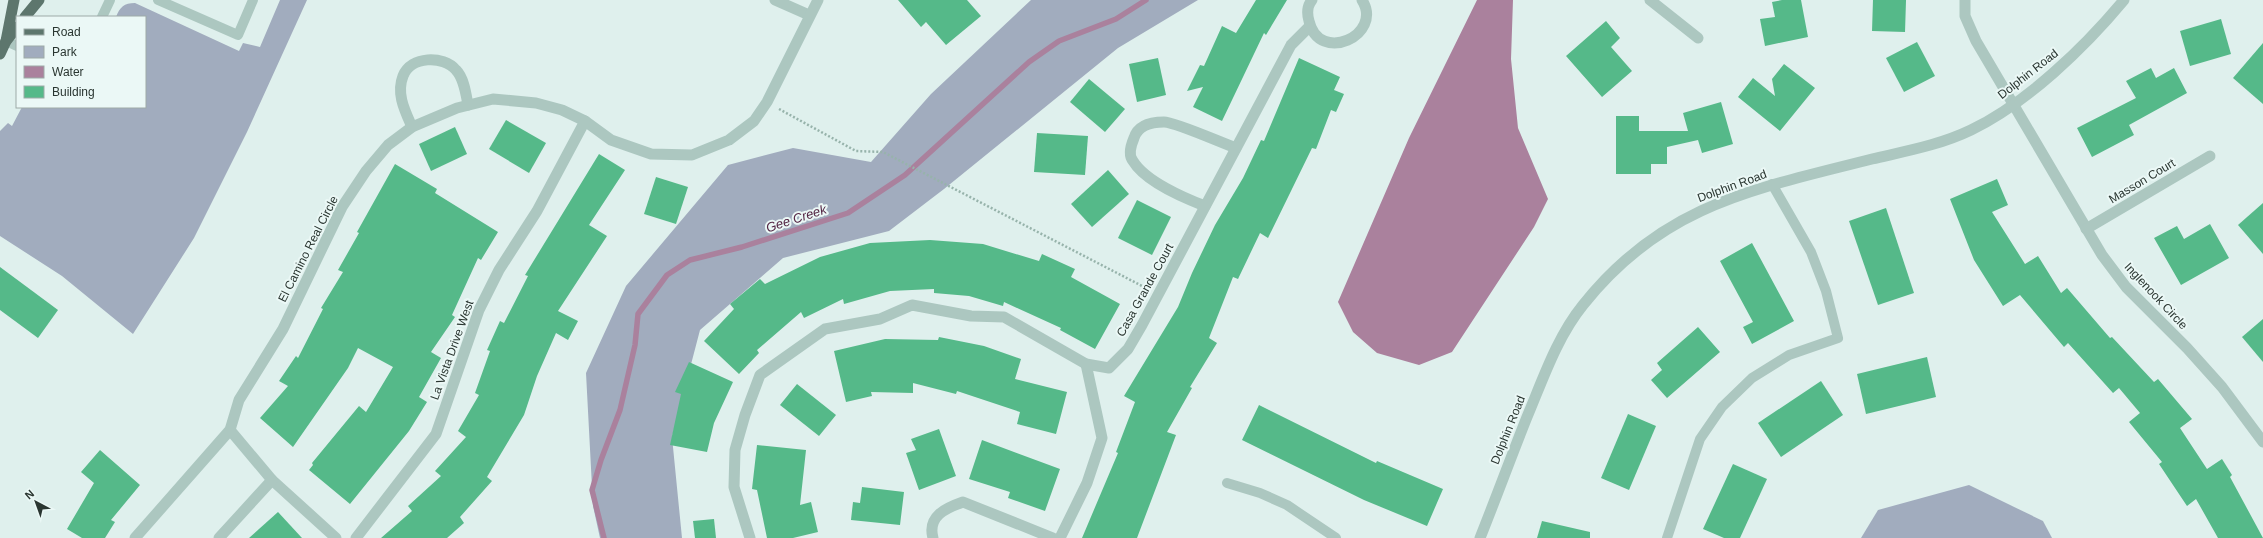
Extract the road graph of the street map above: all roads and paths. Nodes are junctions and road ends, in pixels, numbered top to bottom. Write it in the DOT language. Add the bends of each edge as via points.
graph roads {
  1 [pos="14,0"];
  2 [pos="39,0"];
  3 [pos="110,0"];
  4 [pos="158,0"];
  5 [pos="253,0"];
  6 [pos="775,0"];
  7 [pos="818,0"];
  8 [pos="1312,0"];
  9 [pos="1362,0"];
  10 [pos="1650,0"];
  11 [pos="1965,0"];
  12 [pos="2124,0"];
  13 [pos="809,15"];
  14 [pos="26,16"];
  15 [pos="102,16"];
  16 [pos="1310,26"];
  17 [pos="16,28"];
  18 [pos="1698,38"];
  19 [pos="3,40"];
  20 [pos="16,46"];
  21 [pos="0,54"];
  22 [pos="767,102"];
  23 [pos="2014,103"];
  24 [pos="468,105"];
  25 [pos="585,121"];
  26 [pos="412,127"];
  27 [pos="1236,148"];
  28 [pos="2210,156"];
  29 [pos="1772,184"];
  30 [pos="1205,206"];
  31 [pos="2086,229"];
  32 [pos="1159,294"];
  33 [pos="1086,364"];
  34 [pos="230,430"];
  35 [pos="2261,435"];
  36 [pos="272,480"];
  37 [pos="1227,483"];
  38 [pos="135,538"];
  39 [pos="219,538"];
  40 [pos="336,538"];
  41 [pos="356,538"];
  42 [pos="750,538"];
  43 [pos="933,538"];
  44 [pos="1053,538"];
  45 [pos="1060,538"];
  46 [pos="1335,538"];
  47 [pos="1480,538"];
  48 [pos="1667,538"];
  1 -- 19 [label="main road"];
  2 -- 14 [label="main road"];
  3 -- 15 [label="lane"];
  4 -- 5 [label="lane" via="238,35"];
  6 -- 13 [label="street"];
  7 -- 13 [label="street, El Camino Real Circle"];
  8 -- 16 [label="street" via="1307,15"];
  9 -- 16 [label="street" via="1366,13 1364,25 1358,34 1348,41 1337,44 1326,42 1316,36"];
  10 -- 18 [label="street"];
  11 -- 23 [label="street, Inglenook Circle" via="1965,16 1976,41"];
  12 -- 23 [label="street, Dolphin Road" via="2069,60"];
  13 -- 22 [label="street, El Camino Real Circle"];
  16 -- 27 [label="street, Casa Grande Court" via="1291,45"];
  17 -- 19 [label="main road"];
  19 -- 20 [label="lane"];
  19 -- 21 [label="main road"];
  22 -- 25 [label="street, El Camino Real Circle" via="754,121 729,140 692,155 651,154 611,140"];
  22 -- 32 [label="path" via="856,151 884,152"];
  23 -- 29 [label="street, Dolphin Road" via="1972,130 1937,143"];
  23 -- 31 [label="street, Inglenook Circle"];
  24 -- 25 [label="street, El Camino Real Circle" via="493,99 536,103 562,110"];
  24 -- 26 [label="street, El Camino Real Circle"];
  24 -- 26 [label="street" via="465,88 457,70 444,61 420,61 409,68 403,76 401,100"];
  25 -- 41 [label="street, La Vista Drive West" via="537,211 499,270 478,310 436,434"];
  26 -- 34 [label="street, El Camino Real Circle" via="388,145 366,171 342,207 283,329 239,400"];
  27 -- 30 [label="street, Casa Grande Court"];
  27 -- 30 [label="street" via="1165,122 1146,124 1135,134 1130,147 1132,161 1149,177 1176,195"];
  28 -- 31 [label="street, Masson Court"];
  29 -- 47 [label="street, Dolphin Road" via="1727,199 1680,220 1645,243 1611,272 1581,307 1550,359"];
  29 -- 48 [label="lane" via="1811,252 1826,290 1838,338 1789,355 1752,378 1722,407 1700,439"];
  30 -- 32 [label="street, Casa Grande Court"];
  31 -- 35 [label="street, Inglenook Circle" via="2102,256 2126,287 2187,348"];
  32 -- 33 [label="street, Casa Grande Court" via="1128,348 1109,368"];
  33 -- 42 [label="street" via="1004,317 971,316 912,305 880,319 825,329 760,375 745,415 735,450 734,487"];
  33 -- 45 [label="street" via="1102,438 1087,483"];
  34 -- 36 [label="street"];
  34 -- 38 [label="street, El Camino Real Circle"];
  36 -- 39 [label="street"];
  36 -- 40 [label="street"];
  37 -- 46 [label="lane" via="1287,505"];
  43 -- 44 [label="street" via="935,517 947,508 963,502"];
}
